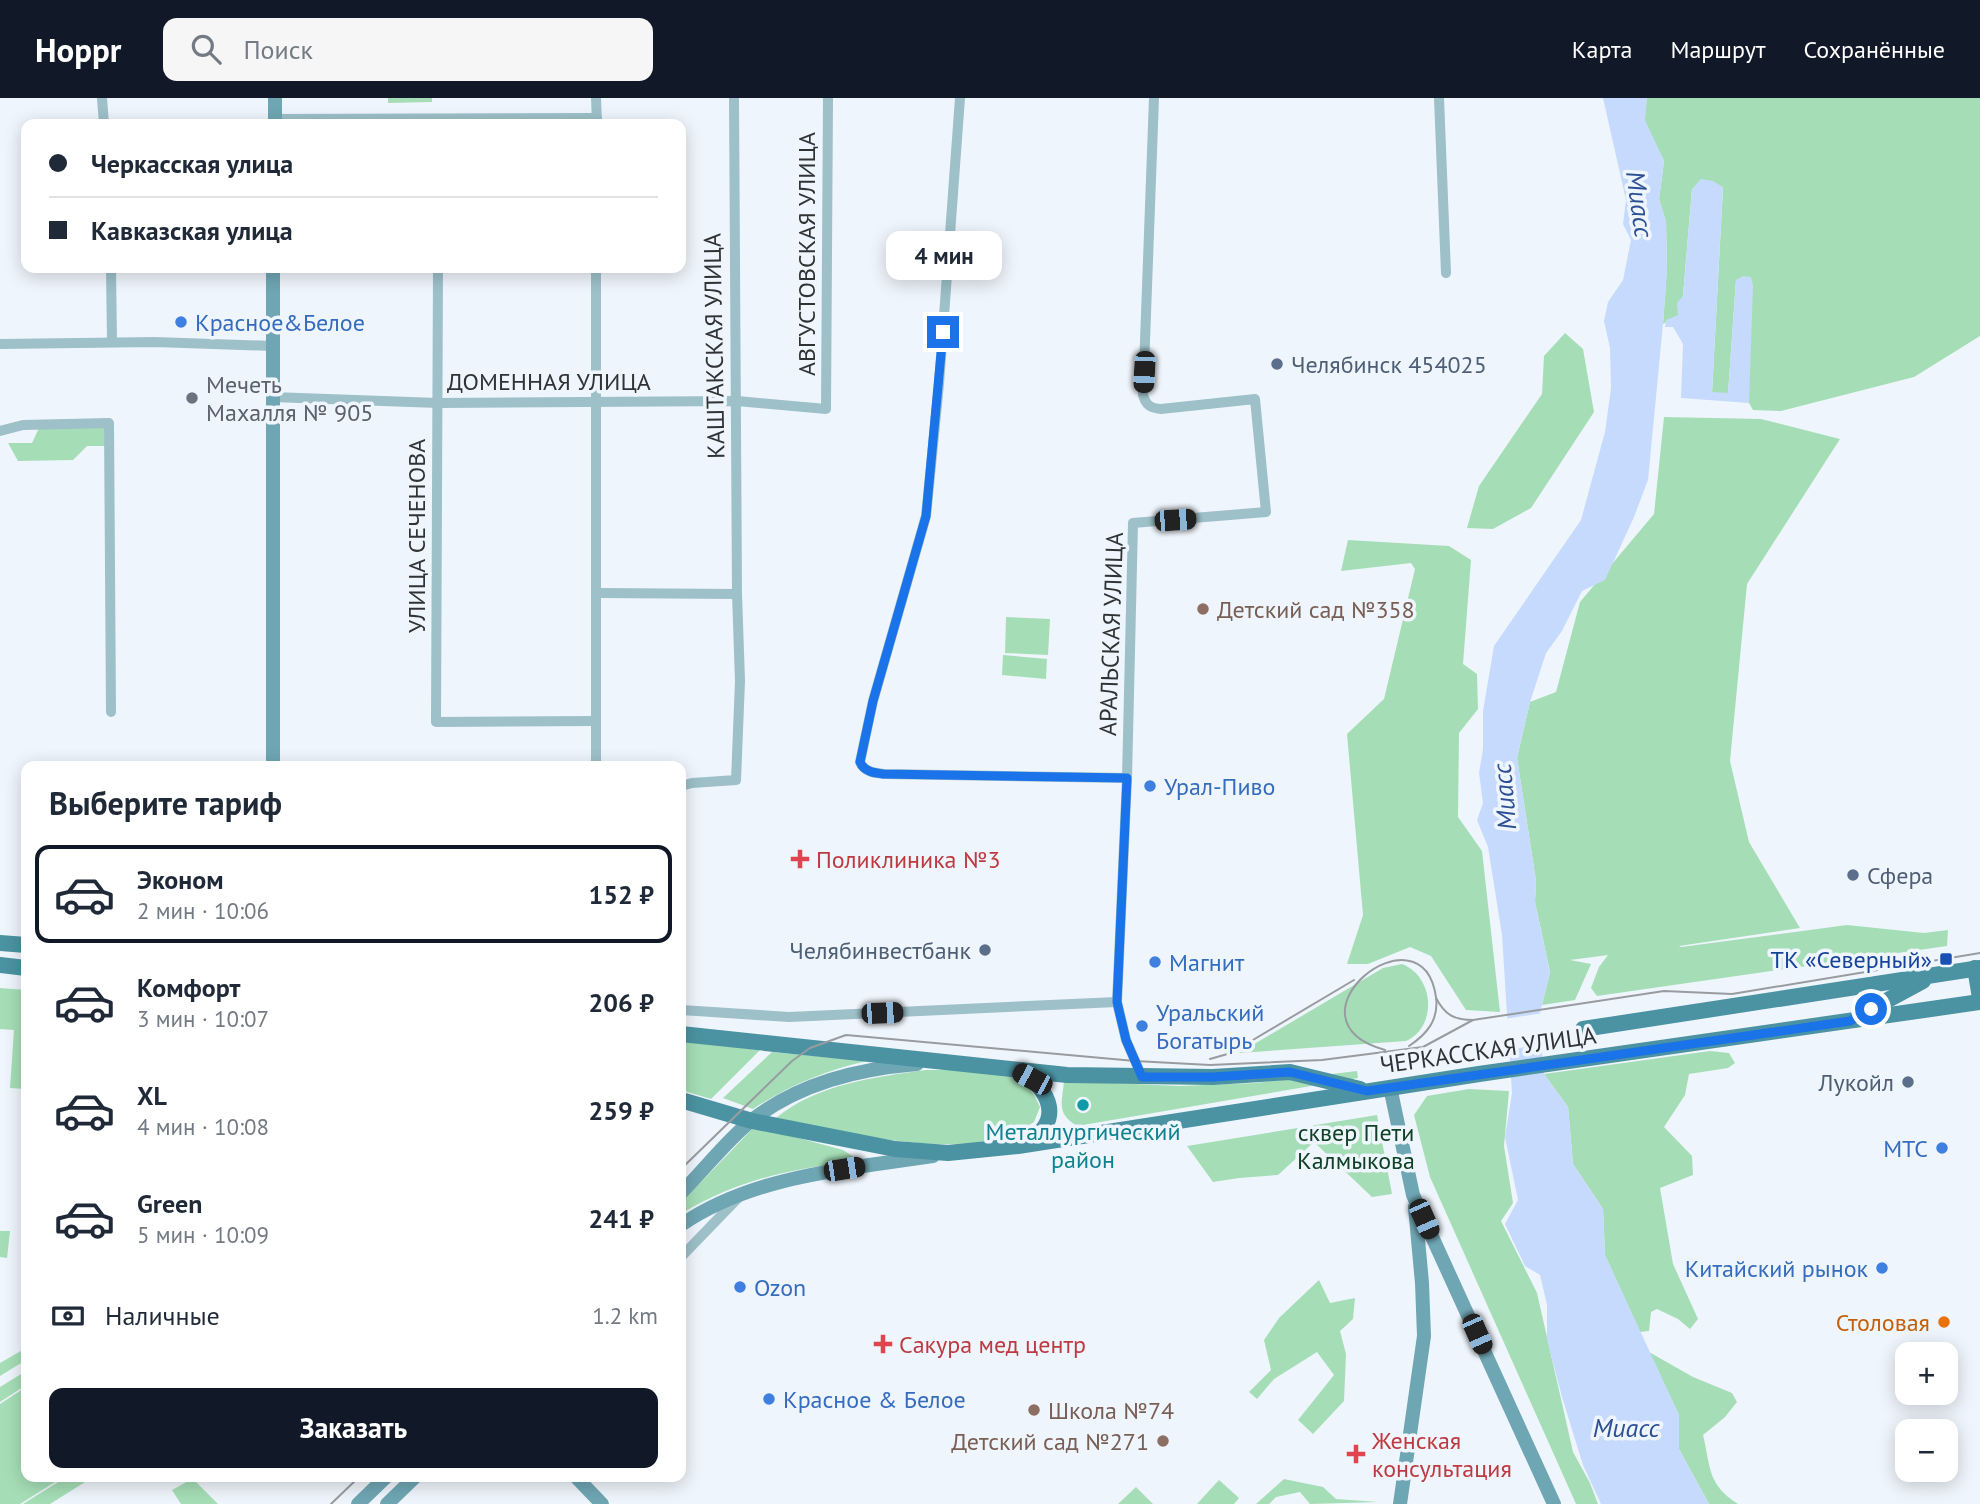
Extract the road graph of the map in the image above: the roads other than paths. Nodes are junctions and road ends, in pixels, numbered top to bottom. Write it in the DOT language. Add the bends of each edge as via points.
graph roads {
  1 [pos="102,98"];
  2 [pos="275,98"];
  3 [pos="596,98"];
  4 [pos="734,98"];
  5 [pos="828,98"];
  6 [pos="960,98"];
  7 [pos="1154,98"];
  8 [pos="1439,98"];
  9 [pos="104,119"];
  10 [pos="275,119"];
  11 [pos="597,119"];
  12 [pos="111,273"];
  13 [pos="273,273"];
  14 [pos="438,273"];
  15 [pos="596,273"];
  16 [pos="1446,273"];
  17 [pos="112,342"];
  18 [pos="0,344"];
  19 [pos="273,346"];
  20 [pos="272,397"];
  21 [pos="595,401"];
  22 [pos="737,401"];
  23 [pos="438,402"];
  24 [pos="826,409"];
  25 [pos="0,431"];
  26 [pos="598,593"];
  27 [pos="737,594"];
  28 [pos="111,712"];
  29 [pos="596,721"];
  30 [pos="273,761"];
  31 [pos="596,761"];
  32 [pos="1127,778"];
  33 [pos="686,785"];
  34 [pos="0,943"];
  35 [pos="21,945"];
  36 [pos="0,965"];
  37 [pos="21,967"];
  38 [pos="1978,968"];
  39 [pos="1934,974"];
  40 [pos="1980,1000"];
  41 [pos="1117,1002"];
  42 [pos="686,1010"];
  43 [pos="1850,1021"];
  44 [pos="1583,1029"];
  45 [pos="686,1035"];
  46 [pos="943,1061"];
  47 [pos="1018,1071"];
  48 [pos="1142,1077"];
  49 [pos="1390,1087"];
  50 [pos="1367,1091"];
  51 [pos="686,1101"];
  52 [pos="752,1121"];
  53 [pos="1018,1146"];
  54 [pos="948,1153"];
  55 [pos="686,1188"];
  56 [pos="744,1193"];
  57 [pos="1413,1195"];
  58 [pos="686,1222"];
  59 [pos="686,1252"];
  60 [pos="381,1482"];
  61 [pos="410,1482"];
  62 [pos="581,1482"];
  63 [pos="358,1504"];
  64 [pos="387,1504"];
  65 [pos="603,1504"];
  66 [pos="1400,1504"];
  67 [pos="1554,1504"];
  1 -- 9 [label="street"];
  2 -- 10 [label="main road"];
  3 -- 11 [label="street"];
  4 -- 22 [label="street, КАШТАКСКАЯ УЛИЦА"];
  5 -- 24 [label="street, АВГУСТОВСКАЯ УЛИЦА"];
  6 -- 32 [label="street" via="926,516 860,762 870,772 884,774"];
  7 -- 32 [label="street, АРАЛЬСКАЯ УЛИЦА" via="1143,395 1152,408 1161,409 1255,399 1266,512 1133,523"];
  8 -- 16 [label="street"];
  12 -- 17 [label="street"];
  13 -- 19 [label="main road"];
  14 -- 23 [label="street, УЛИЦА СЕЧЕНОВА"];
  15 -- 21 [label="street"];
  17 -- 18 [label="street"];
  17 -- 19 [label="street"];
  19 -- 20 [label="main road"];
  20 -- 23 [label="street, ДОМЕННАЯ УЛИЦА"];
  20 -- 30 [label="main road"];
  21 -- 22 [label="street, ДОМЕННАЯ УЛИЦА"];
  21 -- 23 [label="street, ДОМЕННАЯ УЛИЦА"];
  21 -- 26 [label="street"];
  22 -- 24 [label="street, ДОМЕННАЯ УЛИЦА"];
  22 -- 27 [label="street, КАШТАКСКАЯ УЛИЦА"];
  23 -- 29 [label="street, УЛИЦА СЕЧЕНОВА" via="436,722"];
  25 -- 28 [label="street" via="23,425 110,423"];
  26 -- 27 [label="street"];
  26 -- 29 [label="street"];
  27 -- 33 [label="street, КАШТАКСКАЯ УЛИЦА" via="740,690 736,780"];
  29 -- 31 [label="street"];
  32 -- 41 [label="street, АРАЛЬСКАЯ УЛИЦА"];
  34 -- 35 [label="main road"];
  36 -- 37 [label="main road"];
  38 -- 39 [label="main road, ЧЕРКАССКАЯ УЛИЦА"];
  38 -- 40 [label="main road"];
  39 -- 43 [label="main road"];
  39 -- 44 [label="main road, ЧЕРКАССКАЯ УЛИЦА"];
  40 -- 43 [label="main road, ЧЕРКАССКАЯ УЛИЦА"];
  41 -- 42 [label="street" via="789,1017"];
  41 -- 48 [label="street, АРАЛЬСКАЯ УЛИЦА"];
  43 -- 49 [label="main road, ЧЕРКАССКАЯ УЛИЦА"];
  45 -- 46 [label="main road"];
  46 -- 47 [label="main road"];
  46 -- 52 [label="main road" via="827,1080 790,1096"];
  47 -- 48 [label="main road"];
  47 -- 53 [label="main road" via="1043,1090 1050,1114 1041,1133"];
  48 -- 50 [label="main road" via="1290,1072"];
  49 -- 50 [label="main road, ЧЕРКАССКАЯ УЛИЦА"];
  49 -- 57 [label="main road"];
  50 -- 53 [label="main road, ЧЕРКАССКАЯ УЛИЦА"];
  51 -- 52 [label="main road"];
  52 -- 54 [label="main road" via="895,1149"];
  52 -- 55 [label="main road"];
  53 -- 54 [label="main road, ЧЕРКАССКАЯ УЛИЦА"];
  54 -- 56 [label="main road, ЧЕРКАССКАЯ УЛИЦА" via="818,1173"];
  56 -- 58 [label="main road, ЧЕРКАССКАЯ УЛИЦА"];
  56 -- 59 [label="street"];
  57 -- 66 [label="main road" via="1424,1336"];
  57 -- 67 [label="main road"];
  60 -- 63 [label="main road"];
  61 -- 64 [label="main road"];
  62 -- 65 [label="main road"];
}
